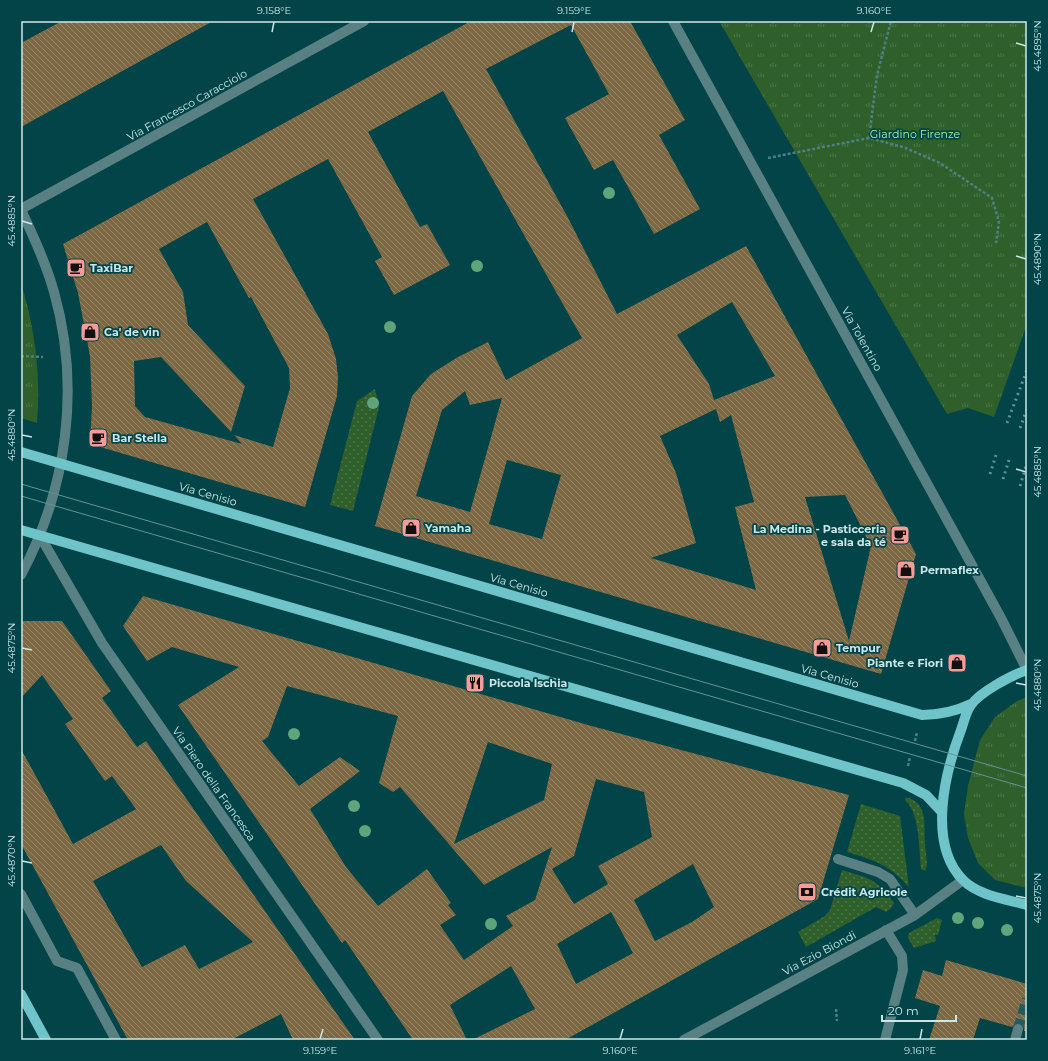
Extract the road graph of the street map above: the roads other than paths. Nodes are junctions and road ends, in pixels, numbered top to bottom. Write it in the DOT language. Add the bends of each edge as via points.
graph roads {
  1 [pos="364,21"];
  2 [pos="673,21"];
  3 [pos="21,210"];
  4 [pos="21,452"];
  5 [pos="61,464"];
  6 [pos="21,530"];
  7 [pos="40,536"];
  8 [pos="21,575"];
  9 [pos="1027,670"];
  10 [pos="971,704"];
  11 [pos="942,812"];
  12 [pos="838,859"];
  13 [pos="963,880"];
  14 [pos="21,894"];
  15 [pos="1027,906"];
  16 [pos="915,915"];
  17 [pos="886,930"];
  18 [pos="21,994"];
  19 [pos="1018,1029"];
  20 [pos="46,1040"];
  21 [pos="116,1040"];
  22 [pos="378,1040"];
  23 [pos="684,1040"];
  24 [pos="885,1040"];
  25 [pos="1015,1040"];
  1 -- 3 [label="street, Via Francesco Caracciolo"];
  2 -- 9 [label="street, Via Tolentino" via="1001,618"];
  3 -- 5 [label="street" via="45,264 61,322 68,381 67,417"];
  4 -- 5 [label="main road, Via Cenisio"];
  5 -- 7 [label="street" via="53,499"];
  5 -- 10 [label="main road, Via Cenisio" via="922,715 957,711"];
  6 -- 7 [label="main road"];
  7 -- 8 [label="street"];
  7 -- 11 [label="main road" via="903,783 926,795"];
  7 -- 22 [label="street, Via Piero della Francesca" via="102,643"];
  9 -- 10 [label="main road, Via Cenisio" via="1006,679"];
  10 -- 11 [label="main road" via="949,765"];
  11 -- 13 [label="main road" via="943,839 948,860"];
  12 -- 16 [label="street" via="878,872 890,879"];
  13 -- 15 [label="main road" via="976,890"];
  13 -- 16 [label="street, Via Ezio Biondi"];
  14 -- 21 [label="street" via="57,961 77,968"];
  16 -- 17 [label="street, Via Ezio Biondi"];
  17 -- 23 [label="street, Via Ezio Biondi"];
  17 -- 24 [label="street" via="902,956 903,970"];
  18 -- 20 [label="main road"];
  19 -- 25 [label="street"];
}
